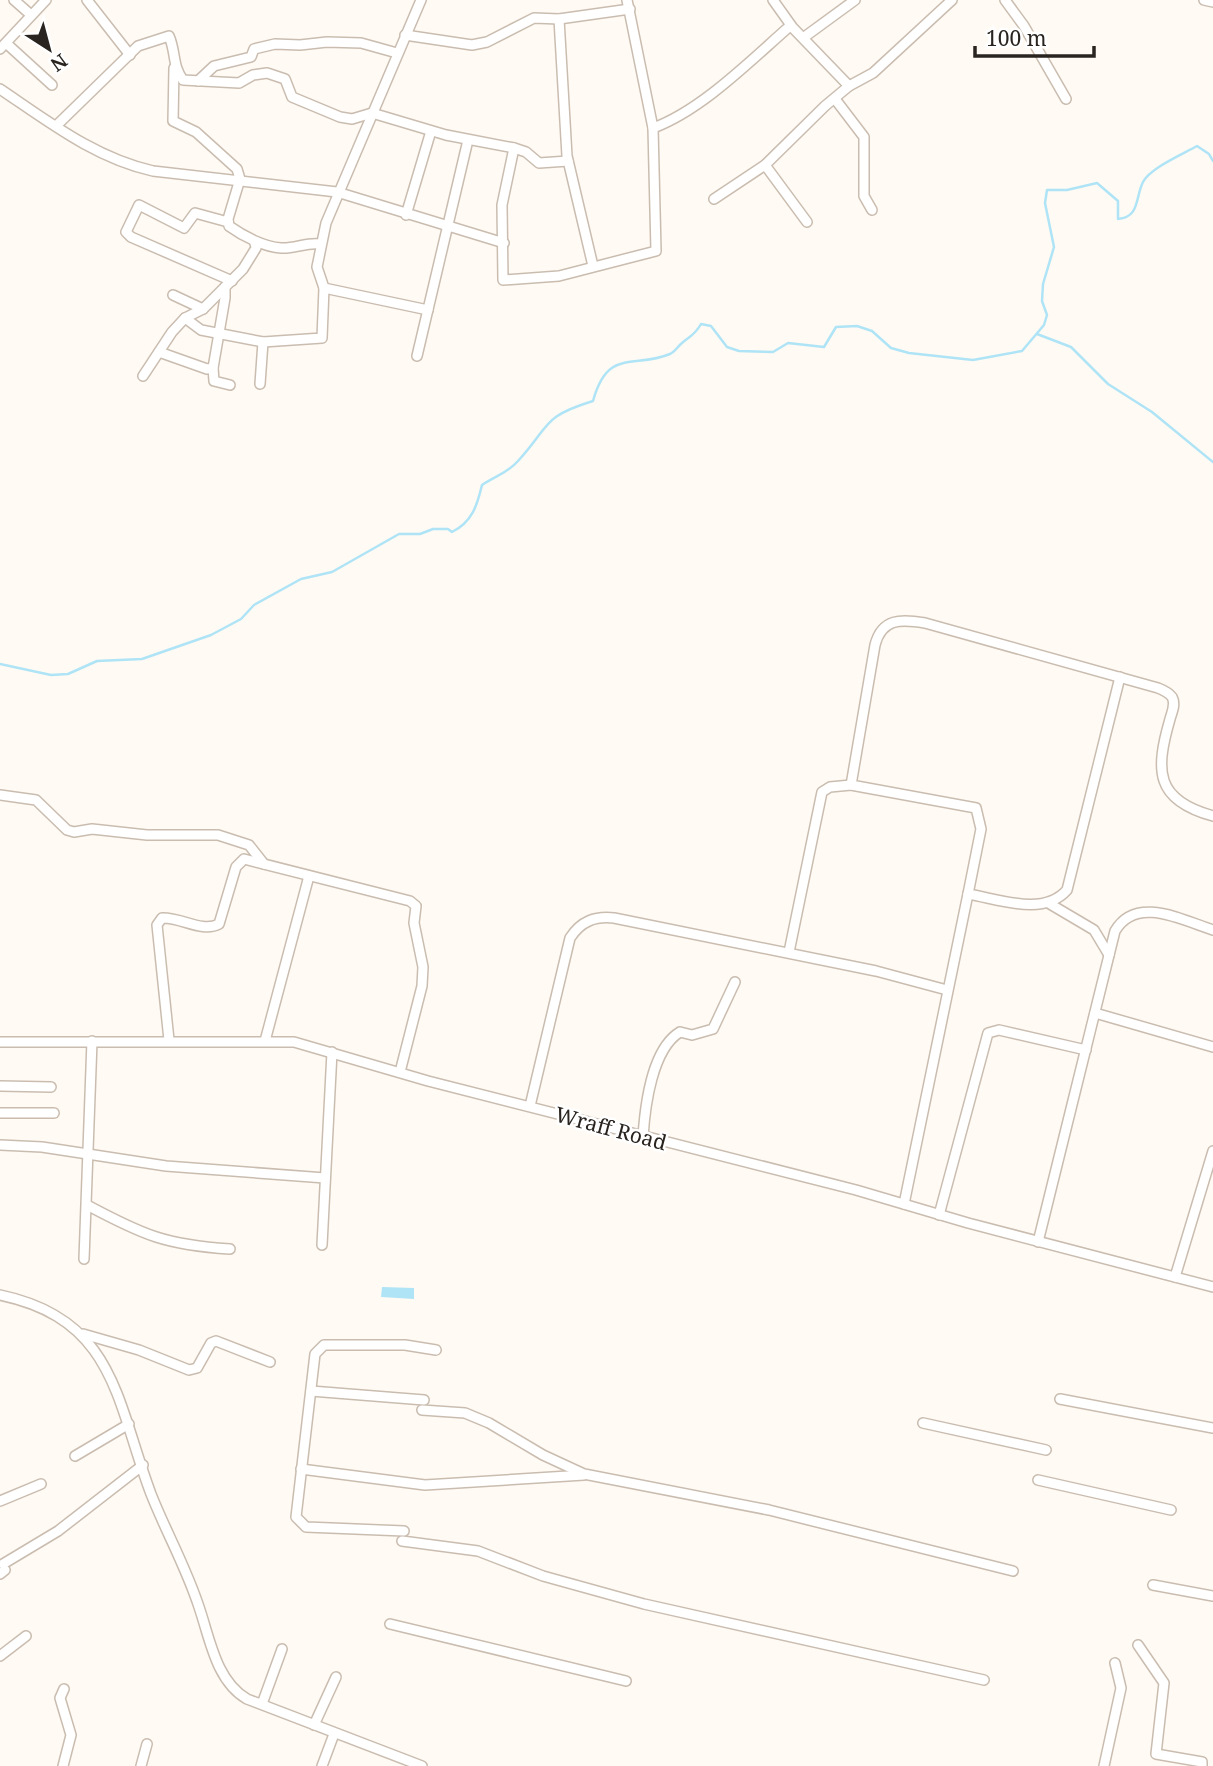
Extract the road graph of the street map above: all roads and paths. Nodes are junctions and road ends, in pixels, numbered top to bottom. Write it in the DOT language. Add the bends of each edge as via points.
graph roads {
  1 [pos="14,0"];
  2 [pos="46,0"];
  3 [pos="88,0"];
  4 [pos="421,0"];
  5 [pos="773,0"];
  6 [pos="855,0"];
  7 [pos="952,0"];
  8 [pos="1005,0"];
  9 [pos="1204,0"];
  10 [pos="1213,2"];
  11 [pos="629,5"];
  12 [pos="31,15"];
  13 [pos="559,19"];
  14 [pos="790,26"];
  15 [pos="405,35"];
  16 [pos="803,38"];
  17 [pos="3,46"];
  18 [pos="397,54"];
  19 [pos="130,55"];
  20 [pos="174,68"];
  21 [pos="197,82"];
  22 [pos="52,85"];
  23 [pos="849,86"];
  24 [pos="0,89"];
  25 [pos="835,99"];
  26 [pos="1066,99"];
  27 [pos="372,113"];
  28 [pos="56,126"];
  29 [pos="653,128"];
  30 [pos="432,131"];
  31 [pos="468,140"];
  32 [pos="514,148"];
  33 [pos="568,160"];
  34 [pos="765,165"];
  35 [pos="240,179"];
  36 [pos="337,192"];
  37 [pos="715,199"];
  38 [pos="872,210"];
  39 [pos="406,215"];
  40 [pos="228,222"];
  41 [pos="807,222"];
  42 [pos="446,226"];
  43 [pos="255,243"];
  44 [pos="505,243"];
  45 [pos="320,244"];
  46 [pos="593,266"];
  47 [pos="228,284"];
  48 [pos="324,288"];
  49 [pos="173,295"];
  50 [pos="204,309"];
  51 [pos="428,310"];
  52 [pos="185,318"];
  53 [pos="219,332"];
  54 [pos="262,342"];
  55 [pos="159,352"];
  56 [pos="417,356"];
  57 [pos="213,368"];
  58 [pos="143,376"];
  59 [pos="260,384"];
  60 [pos="230,385"];
  61 [pos="1120,677"];
  62 [pos="851,785"];
  63 [pos="0,795"];
  64 [pos="1213,816"];
  65 [pos="264,864"];
  66 [pos="309,876"];
  67 [pos="968,894"];
  68 [pos="1062,895"];
  69 [pos="1050,904"];
  70 [pos="1065,912"];
  71 [pos="1213,930"];
  72 [pos="789,952"];
  73 [pos="1109,955"];
  74 [pos="734,982"];
  75 [pos="947,990"];
  76 [pos="1095,1013"];
  77 [pos="169,1040"];
  78 [pos="92,1041"];
  79 [pos="265,1041"];
  80 [pos="0,1042"];
  81 [pos="1213,1046"];
  82 [pos="1086,1050"];
  83 [pos="332,1052"];
  84 [pos="400,1072"];
  85 [pos="0,1086"];
  86 [pos="51,1087"];
  87 [pos="530,1106"];
  88 [pos="0,1113"];
  89 [pos="54,1113"];
  90 [pos="643,1137"];
  91 [pos="0,1145"];
  92 [pos="1213,1151"];
  93 [pos="88,1154"];
  94 [pos="325,1178"];
  95 [pos="904,1204"];
  96 [pos="87,1205"];
  97 [pos="939,1215"];
  98 [pos="1038,1242"];
  99 [pos="322,1245"];
  100 [pos="230,1250"];
  101 [pos="84,1259"];
  102 [pos="1175,1277"];
  103 [pos="1213,1287"];
  104 [pos="0,1295"];
  105 [pos="83,1334"];
  106 [pos="436,1350"];
  107 [pos="270,1362"];
  108 [pos="311,1391"];
  109 [pos="1060,1399"];
  110 [pos="923,1423"];
  111 [pos="129,1424"];
  112 [pos="1213,1428"];
  113 [pos="1046,1450"];
  114 [pos="75,1456"];
  115 [pos="143,1465"];
  116 [pos="301,1469"];
  117 [pos="586,1474"];
  118 [pos="1038,1480"];
  119 [pos="41,1484"];
  120 [pos="0,1501"];
  121 [pos="1171,1510"];
  122 [pos="3,1570"];
  123 [pos="1013,1571"];
  124 [pos="1153,1585"];
  125 [pos="1213,1596"];
  126 [pos="390,1624"];
  127 [pos="26,1636"];
  128 [pos="1138,1645"];
  129 [pos="282,1649"];
  130 [pos="0,1656"];
  131 [pos="1115,1663"];
  132 [pos="337,1677"];
  133 [pos="984,1680"];
  134 [pos="626,1681"];
  135 [pos="64,1689"];
  136 [pos="262,1704"];
  137 [pos="314,1726"];
  138 [pos="334,1734"];
  139 [pos="147,1744"];
  140 [pos="63,1766"];
  141 [pos="141,1766"];
  142 [pos="322,1766"];
  143 [pos="422,1766"];
  144 [pos="1104,1766"];
  145 [pos="1202,1766"];
  1 -- 12 [label="street"];
  2 -- 12 [label="street"];
  3 -- 19 [label="street"];
  4 -- 15 [label="street"];
  5 -- 14 [label="street"];
  6 -- 16 [label="street"];
  7 -- 23 [label="street" via="873,73"];
  8 -- 26 [label="street"];
  9 -- 10 [label="street"];
  11 -- 13 [label="street"];
  11 -- 29 [label="street"];
  12 -- 17 [label="street"];
  13 -- 15 [label="street" via="534,18 487,43 472,45"];
  13 -- 33 [label="street"];
  14 -- 16 [label="street"];
  14 -- 29 [label="street" via="695,104"];
  15 -- 18 [label="street"];
  16 -- 23 [label="street"];
  17 -- 22 [label="street"];
  18 -- 21 [label="street" via="361,43 275,44 254,49 251,57 214,66"];
  18 -- 27 [label="street"];
  19 -- 20 [label="street" via="138,46 169,36"];
  19 -- 28 [label="street"];
  20 -- 21 [label="street" via="183,80"];
  20 -- 35 [label="street" via="173,121 196,132 229,158"];
  21 -- 27 [label="street" via="239,83 267,73 285,79 292,97 340,117 352,120"];
  23 -- 25 [label="street"];
  24 -- 28 [label="street"];
  25 -- 34 [label="street"];
  25 -- 38 [label="street" via="864,137 863,190"];
  27 -- 30 [label="street"];
  27 -- 36 [label="street"];
  28 -- 35 [label="street" via="93,150 138,167"];
  29 -- 46 [label="street" via="658,249"];
  30 -- 31 [label="street"];
  30 -- 39 [label="street"];
  31 -- 32 [label="street"];
  31 -- 42 [label="street"];
  32 -- 33 [label="street" via="539,163"];
  32 -- 44 [label="street" via="502,205"];
  33 -- 46 [label="street"];
  34 -- 37 [label="street"];
  34 -- 41 [label="street"];
  35 -- 36 [label="street"];
  35 -- 40 [label="street"];
  36 -- 39 [label="street"];
  36 -- 45 [label="street"];
  39 -- 42 [label="street"];
  40 -- 43 [label="street"];
  40 -- 47 [label="street" via="195,213 184,229 139,205 126,232"];
  42 -- 44 [label="street"];
  42 -- 51 [label="street"];
  43 -- 45 [label="street" via="280,248"];
  43 -- 47 [label="street" via="250,259"];
  44 -- 46 [label="street" via="503,280 559,276"];
  45 -- 48 [label="street" via="317,267"];
  47 -- 50 [label="street"];
  47 -- 53 [label="street"];
  48 -- 51 [label="street"];
  48 -- 54 [label="street" via="320,339"];
  49 -- 50 [label="street"];
  50 -- 52 [label="street"];
  51 -- 56 [label="street"];
  52 -- 53 [label="street" via="201,330"];
  52 -- 55 [label="street"];
  53 -- 54 [label="street"];
  53 -- 57 [label="street"];
  54 -- 59 [label="street"];
  55 -- 57 [label="street"];
  55 -- 58 [label="street"];
  57 -- 60 [label="street" via="214,381"];
  61 -- 62 [label="street" via="925,623 889,623 882,627 875,645"];
  61 -- 64 [label="street" via="1171,695 1174,705 1160,775 1181,804"];
  61 -- 68 [label="street" via="1075,863"];
  62 -- 67 [label="street" via="976,808 981,829"];
  62 -- 72 [label="street" via="822,792"];
  63 -- 65 [label="street" via="36,800 74,832 218,835 248,845"];
  65 -- 66 [label="street"];
  65 -- 77 [label="street" via="239,862 219,924 205,927 162,918 157,925"];
  66 -- 79 [label="street"];
  66 -- 84 [label="street" via="416,906 422,986"];
  67 -- 69 [label="street" via="1037,906"];
  67 -- 75 [label="street"];
  68 -- 69 [label="street"];
  68 -- 70 [label="street"];
  69 -- 70 [label="street"];
  70 -- 73 [label="street" via="1094,930"];
  71 -- 73 [label="street" via="1138,911 1122,919"];
  72 -- 75 [label="street"];
  72 -- 87 [label="street" via="614,918 584,922 570,938"];
  73 -- 76 [label="street"];
  74 -- 90 [label="street" via="713,1029 692,1035 680,1032 660,1051 645,1104"];
  75 -- 95 [label="street"];
  76 -- 81 [label="street"];
  76 -- 82 [label="street"];
  77 -- 78 [label="street, Wraff Road"];
  77 -- 79 [label="street, Wraff Road"];
  78 -- 80 [label="street, Wraff Road"];
  78 -- 93 [label="street"];
  79 -- 83 [label="street, Wraff Road" via="294,1042"];
  82 -- 97 [label="street" via="999,1030 988,1033"];
  82 -- 98 [label="street"];
  83 -- 84 [label="street, Wraff Road"];
  83 -- 94 [label="street"];
  84 -- 87 [label="street, Wraff Road"];
  85 -- 86 [label="street"];
  87 -- 90 [label="street, Wraff Road"];
  88 -- 89 [label="street"];
  90 -- 95 [label="street, Wraff Road"];
  91 -- 93 [label="street"];
  92 -- 102 [label="street"];
  93 -- 94 [label="street" via="243,1174"];
  93 -- 96 [label="street"];
  94 -- 99 [label="street"];
  95 -- 97 [label="street, Wraff Road"];
  96 -- 100 [label="street" via="140,1234 182,1246"];
  96 -- 101 [label="street"];
  97 -- 98 [label="street, Wraff Road"];
  98 -- 102 [label="street, Wraff Road"];
  102 -- 103 [label="street, Wraff Road"];
  104 -- 105 [label="street" via="38,1306"];
  105 -- 107 [label="street" via="189,1370 197,1368 216,1341"];
  105 -- 111 [label="street" via="114,1385"];
  106 -- 108 [label="street" via="405,1345 324,1345 315,1354"];
  108 -- 116 [label="street"];
  108 -- 117 [label="street" via="423,1405 477,1418"];
  109 -- 112 [label="street"];
  110 -- 113 [label="street"];
  111 -- 114 [label="street"];
  111 -- 115 [label="street"];
  115 -- 122 [label="street"];
  115 -- 136 [label="street" via="161,1520 181,1556 219,1667 239,1694"];
  116 -- 117 [label="street" via="425,1485"];
  116 -- 133 [label="street" via="296,1517 306,1527 403,1536 478,1551 543,1576 644,1604"];
  117 -- 123 [label="street" via="769,1510"];
  118 -- 121 [label="street"];
  119 -- 120 [label="street"];
  124 -- 125 [label="street"];
  126 -- 134 [label="street"];
  127 -- 130 [label="street"];
  128 -- 145 [label="street" via="1164,1683 1156,1754 1202,1762"];
  129 -- 136 [label="street"];
  131 -- 144 [label="street" via="1121,1688"];
  132 -- 137 [label="street"];
  135 -- 140 [label="street" via="60,1698 71,1735"];
  136 -- 137 [label="street"];
  137 -- 138 [label="street"];
  138 -- 142 [label="street"];
  138 -- 143 [label="street"];
  139 -- 141 [label="street"];
}
